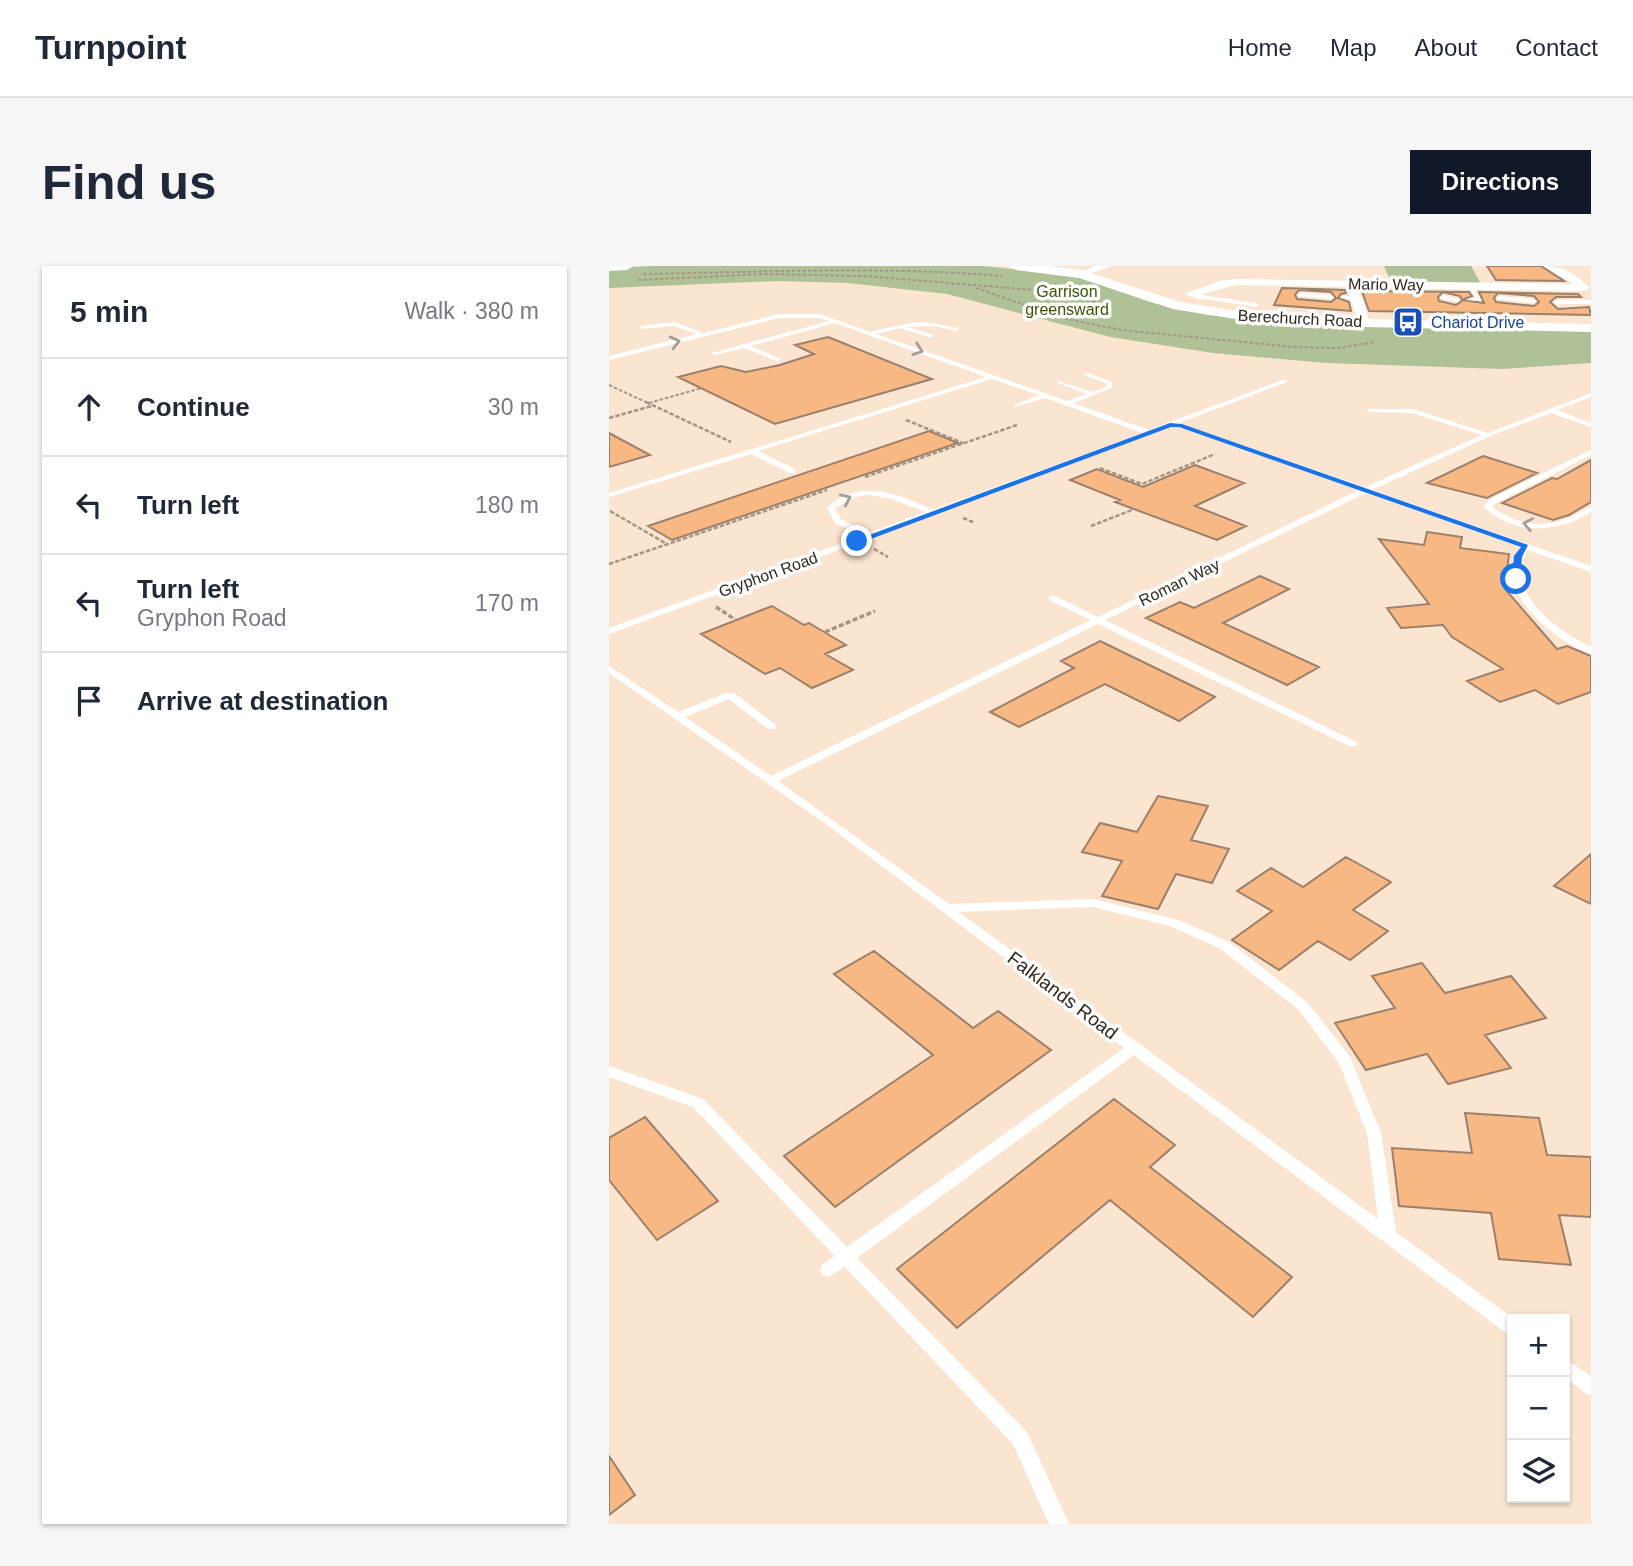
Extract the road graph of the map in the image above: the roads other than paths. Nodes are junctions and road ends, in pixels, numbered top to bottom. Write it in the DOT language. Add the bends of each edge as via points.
graph roads {
  1 [pos="1106,266"];
  2 [pos="1548,266"];
  3 [pos="609,267"];
  4 [pos="630,270"];
  5 [pos="1013,272"];
  6 [pos="1081,274"];
  7 [pos="1351,283"];
  8 [pos="1174,289"];
  9 [pos="1482,292"];
  10 [pos="1196,295"];
  11 [pos="1299,295"];
  12 [pos="1589,296"];
  13 [pos="1331,297"];
  14 [pos="1442,297"];
  15 [pos="1498,298"];
  16 [pos="1457,300"];
  17 [pos="1468,300"];
  18 [pos="1534,301"];
  19 [pos="1558,304"];
  20 [pos="1256,305"];
  21 [pos="1485,307"];
  22 [pos="838,321"];
  23 [pos="1362,325"];
  24 [pos="900,326"];
  25 [pos="642,327"];
  26 [pos="1591,328"];
  27 [pos="689,329"];
  28 [pos="957,329"];
  29 [pos="655,333"];
  30 [pos="872,334"];
  31 [pos="704,335"];
  32 [pos="932,336"];
  33 [pos="745,346"];
  34 [pos="715,353"];
  35 [pos="609,358"];
  36 [pos="779,360"];
  37 [pos="1086,374"];
  38 [pos="992,377"];
  39 [pos="1285,381"];
  40 [pos="1060,382"];
  41 [pos="1094,394"];
  42 [pos="1047,395"];
  43 [pos="1591,395"];
  44 [pos="1068,403"];
  45 [pos="1016,406"];
  46 [pos="1369,410"];
  47 [pos="1550,410"];
  48 [pos="1591,425"];
  49 [pos="1166,426"];
  50 [pos="1147,432"];
  51 [pos="1488,435"];
  52 [pos="751,451"];
  53 [pos="1591,452"];
  54 [pos="792,471"];
  55 [pos="1365,490"];
  56 [pos="609,495"];
  57 [pos="1591,509"];
  58 [pos="933,513"];
  59 [pos="870,537"];
  60 [pos="1525,546"];
  61 [pos="1591,569"];
  62 [pos="1052,598"];
  63 [pos="1098,622"];
  64 [pos="609,631"];
  65 [pos="1591,651"];
  66 [pos="609,669"];
  67 [pos="678,716"];
  68 [pos="772,727"];
  69 [pos="1353,744"];
  70 [pos="771,780"];
  71 [pos="946,908"];
  72 [pos="1134,1048"];
  73 [pos="609,1072"];
  74 [pos="1388,1236"];
  75 [pos="846,1257"];
  76 [pos="828,1269"];
  77 [pos="1507,1324"];
  78 [pos="1570,1371"];
  79 [pos="1591,1387"];
  80 [pos="1059,1524"];
  1 -- 6 [label="street"];
  2 -- 12 [label="street" via="1576,279"];
  3 -- 4 [label="street"];
  5 -- 6 [label="street, Berechurch Road"];
  6 -- 23 [label="street, Berechurch Road" via="1153,300 1198,310"];
  7 -- 9 [label="street, Mario Way" via="1471,286"];
  7 -- 10 [label="street, Mario Way" via="1282,278 1224,283"];
  7 -- 23 [label="street" via="1350,298"];
  8 -- 10 [label="street"];
  9 -- 12 [label="street, Mario Way"];
  9 -- 17 [label="lane"];
  9 -- 21 [label="lane"];
  10 -- 20 [label="lane"];
  11 -- 13 [label="lane"];
  12 -- 19 [label="lane"];
  14 -- 16 [label="lane"];
  15 -- 18 [label="lane"];
  22 -- 30 [label="lane"];
  22 -- 31 [label="lane" via="790,315"];
  22 -- 33 [label="lane"];
  23 -- 26 [label="street, Berechurch Road"];
  24 -- 28 [label="lane" via="936,322"];
  24 -- 30 [label="lane"];
  24 -- 32 [label="lane"];
  25 -- 27 [label="lane" via="668,324"];
  27 -- 29 [label="lane"];
  27 -- 31 [label="lane"];
  30 -- 38 [label="lane, one-way"];
  35 -- 31 [label="lane, one-way"];
  33 -- 34 [label="lane"];
  33 -- 36 [label="lane"];
  37 -- 41 [label="lane" via="1109,383 1109,388"];
  38 -- 42 [label="lane"];
  38 -- 52 [label="lane"];
  39 -- 49 [label="lane, Gryphon Road"];
  40 -- 41 [label="lane"];
  41 -- 44 [label="lane"];
  42 -- 44 [label="lane"];
  42 -- 45 [label="lane"];
  43 -- 47 [label="lane, Roman Way"];
  44 -- 50 [label="lane"];
  46 -- 51 [label="lane" via="1413,411"];
  47 -- 48 [label="lane"];
  47 -- 51 [label="lane, Roman Way"];
  49 -- 50 [label="lane, Gryphon Road"];
  49 -- 55 [label="lane" via="1180,425"];
  50 -- 58 [label="lane, Gryphon Road"];
  51 -- 55 [label="lane, Roman Way"];
  52 -- 54 [label="lane"];
  52 -- 56 [label="lane"];
  57 -- 53 [label="lane, one-way" via="1552,528 1525,525 1496,515 1488,507"];
  55 -- 60 [label="lane"];
  55 -- 63 [label="lane, Roman Way"];
  58 -- 59 [label="lane, Gryphon Road"];
  59 -- 58 [label="lane, one-way" via="838,521 831,508 852,495 894,494"];
  59 -- 64 [label="lane, Gryphon Road"];
  60 -- 61 [label="lane"];
  60 -- 65 [label="lane" via="1518,556 1516,579 1527,603"];
  62 -- 63 [label="lane"];
  63 -- 69 [label="lane"];
  63 -- 70 [label="lane, Roman Way"];
  66 -- 67 [label="lane, Falklands Road"];
  67 -- 68 [label="lane" via="730,695"];
  67 -- 70 [label="lane, Falklands Road"];
  70 -- 71 [label="lane, Falklands Road"];
  71 -- 72 [label="lane, Falklands Road"];
  71 -- 74 [label="lane" via="1093,903 1174,923 1224,945 1303,1006 1345,1061 1374,1133"];
  72 -- 74 [label="lane, Falklands Road"];
  72 -- 75 [label="lane"];
  73 -- 75 [label="lane" via="698,1103"];
  74 -- 77 [label="lane, Falklands Road"];
  75 -- 76 [label="lane"];
  75 -- 80 [label="lane" via="1020,1438"];
  78 -- 79 [label="lane"];
}
